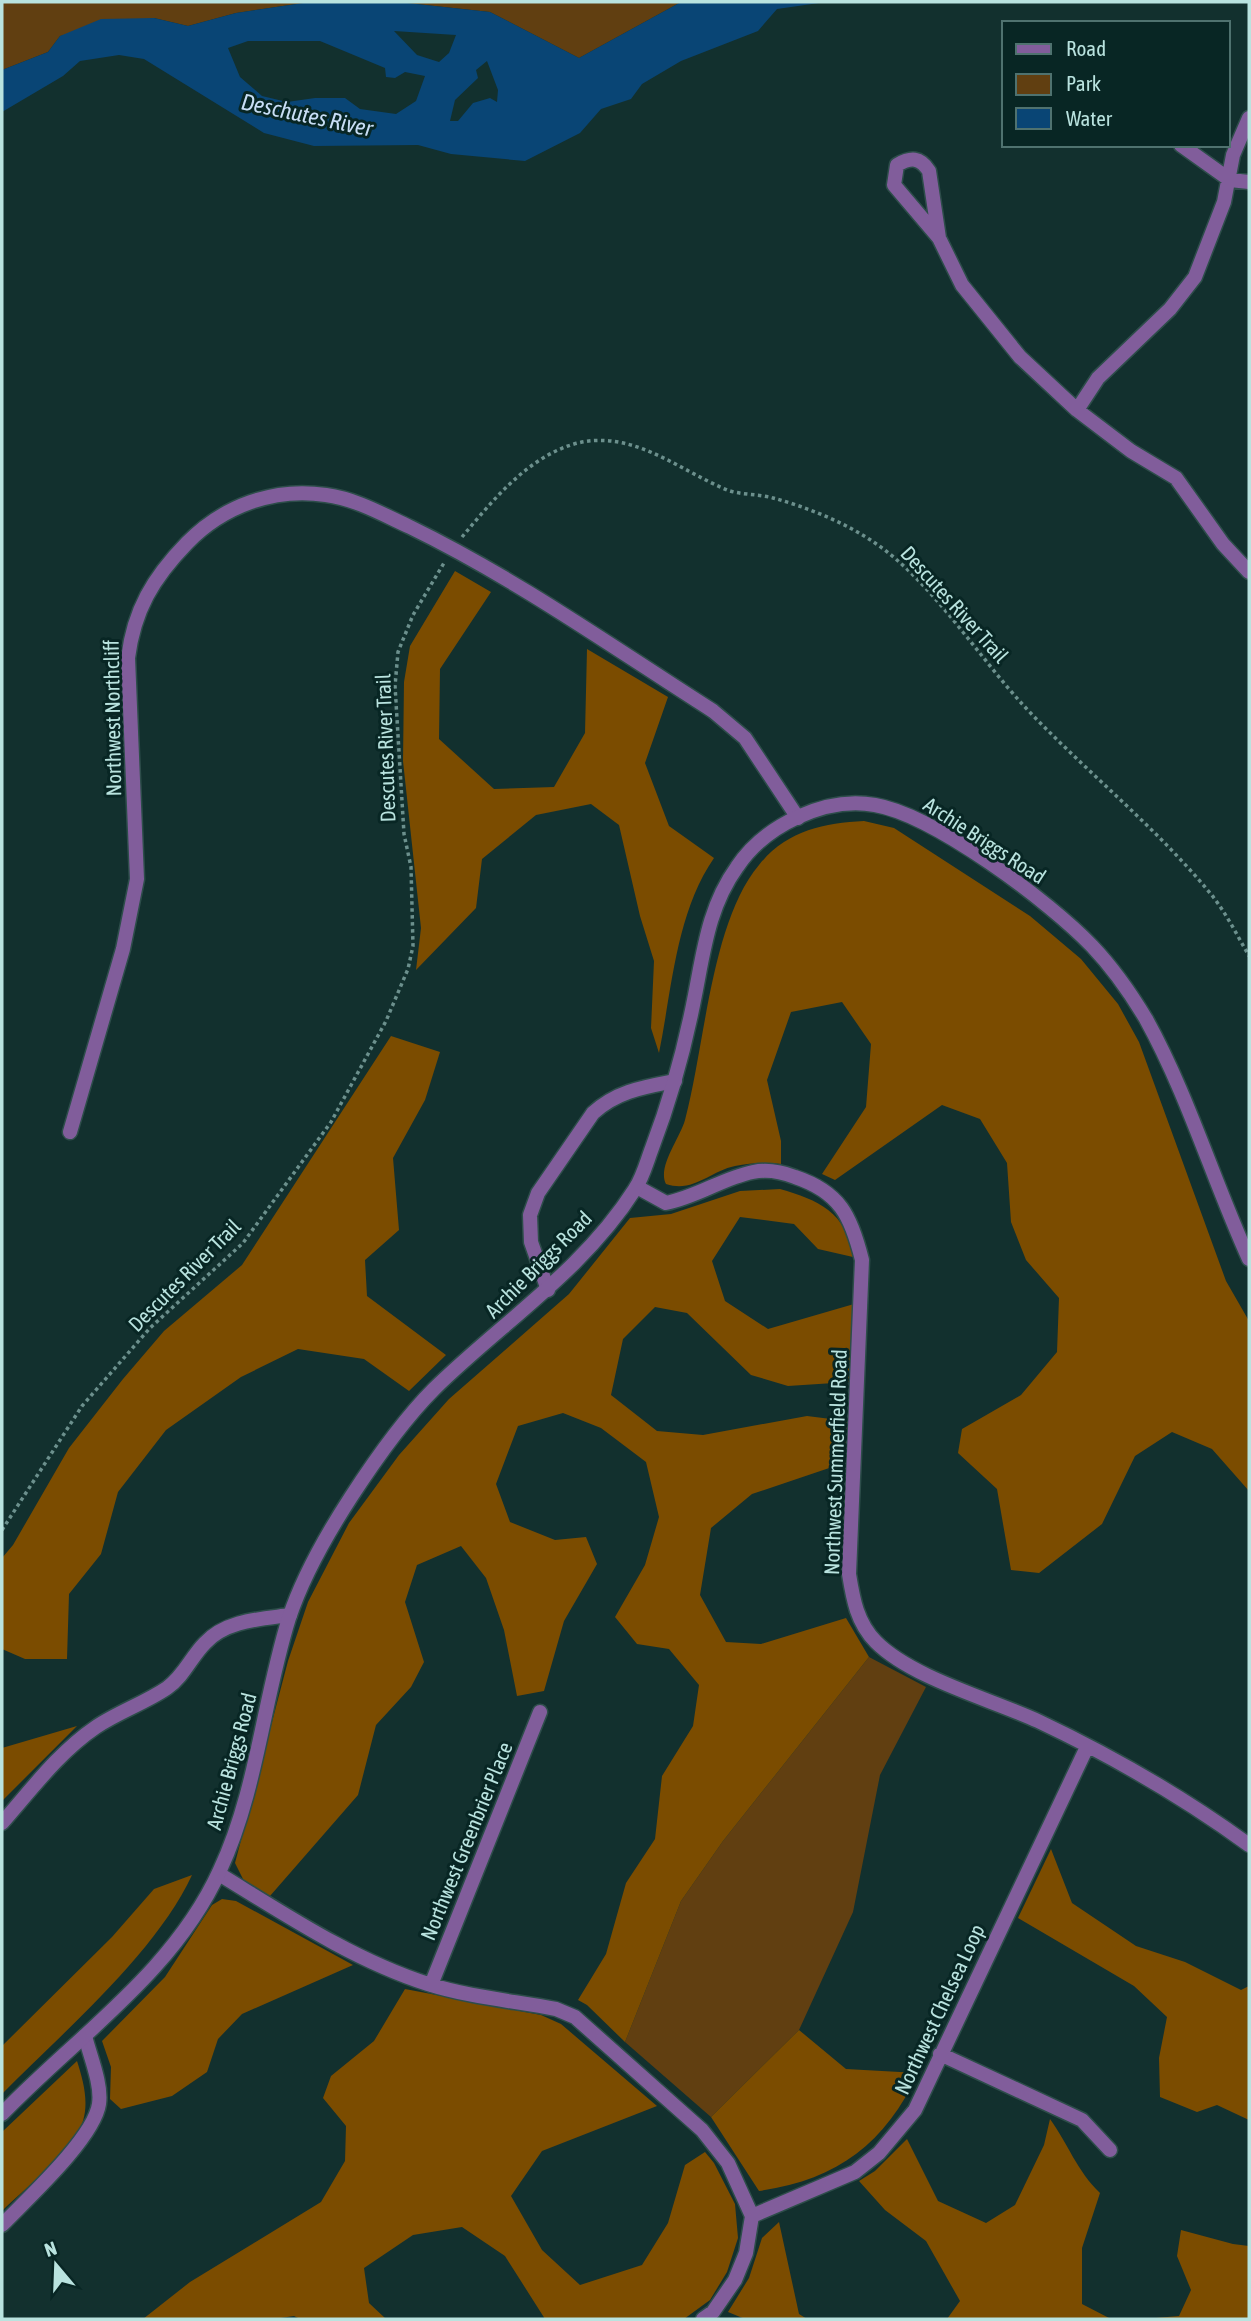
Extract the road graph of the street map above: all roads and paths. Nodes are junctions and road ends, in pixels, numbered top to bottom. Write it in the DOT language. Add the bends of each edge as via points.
graph roads {
  1 [pos="1249,118"];
  2 [pos="1184,147"];
  3 [pos="1230,180"];
  4 [pos="1249,182"];
  5 [pos="939,238"];
  6 [pos="1077,410"];
  7 [pos="453,548"];
  8 [pos="1249,572"];
  9 [pos="797,818"];
  10 [pos="1249,956"];
  11 [pos="676,1081"];
  12 [pos="70,1132"];
  13 [pos="637,1187"];
  14 [pos="1249,1259"];
  15 [pos="548,1290"];
  16 [pos="2,1531"];
  17 [pos="290,1615"];
  18 [pos="540,1712"];
  19 [pos="1087,1747"];
  20 [pos="2,1823"];
  21 [pos="1249,1845"];
  22 [pos="219,1874"];
  23 [pos="431,1985"];
  24 [pos="86,2036"];
  25 [pos="940,2054"];
  26 [pos="2,2114"];
  27 [pos="1110,2150"];
  28 [pos="752,2216"];
  29 [pos="2,2225"];
  30 [pos="703,2319"];
  1 -- 3 [label="street" via="1233,155"];
  2 -- 3 [label="street"];
  3 -- 4 [label="street"];
  3 -- 6 [label="street" via="1195,278 1170,309 1098,378"];
  5 -- 5 [label="street" via="929,172 923,162 906,160 897,165 894,184"];
  5 -- 6 [label="street" via="962,285 1020,357"];
  6 -- 8 [label="street" via="1176,478"];
  7 -- 9 [label="street, Northwest Northcliff" via="713,711 745,738"];
  7 -- 10 [label="path, Descutes River Trail" via="489,505 537,460 575,444 607,441 642,446 729,491 773,498 847,527 903,565 1025,706 1168,845 1212,895"];
  7 -- 12 [label="street, Northwest Northcliff" via="358,502 327,495 272,496 246,503 207,523 167,564 148,592 132,626 128,658 137,879 123,949"];
  7 -- 16 [label="path, Descutes River Trail" via="413,615 398,652 396,686 413,946 386,1021 331,1122 243,1243 150,1328 82,1406"];
  9 -- 11 [label="street, Archie Briggs Road" via="745,855 719,897 705,938"];
  9 -- 14 [label="street, Archie Briggs Road" via="846,803 879,805 908,815 1038,899 1089,943 1145,1018"];
  11 -- 13 [label="street, Archie Briggs Road"];
  11 -- 15 [label="street" via="629,1091 603,1104 538,1193 530,1215 531,1242"];
  13 -- 15 [label="street, Archie Briggs Road" via="591,1246"];
  13 -- 19 [label="street, Northwest Summerfield Road" via="666,1203 755,1171 776,1171 822,1186 836,1199 863,1260 849,1574 860,1620 875,1641 901,1662"];
  15 -- 17 [label="street, Archie Briggs Road" via="433,1391 390,1442 331,1529"];
  17 -- 20 [label="street" via="243,1622 206,1641 167,1688 72,1745"];
  17 -- 22 [label="street, Archie Briggs Road" via="250,1779"];
  18 -- 23 [label="street, Northwest Greenbrier Place"];
  19 -- 21 [label="street, Northwest Summerfield Road" via="1182,1797"];
  19 -- 25 [label="street, Northwest Chelsea Loop"];
  22 -- 23 [label="street" via="309,1930 386,1969"];
  22 -- 24 [label="street, Archie Briggs Road" via="171,1947"];
  23 -- 28 [label="street" via="556,2009 575,2017 702,2130 729,2164"];
  24 -- 26 [label="street, Archie Briggs Road"];
  24 -- 29 [label="street" via="100,2101 95,2120 68,2156"];
  25 -- 27 [label="street" via="1082,2120"];
  25 -- 28 [label="street, Northwest Chelsea Loop" via="915,2110 879,2153 837,2181"];
  28 -- 30 [label="street" via="746,2253 735,2280"];
}
